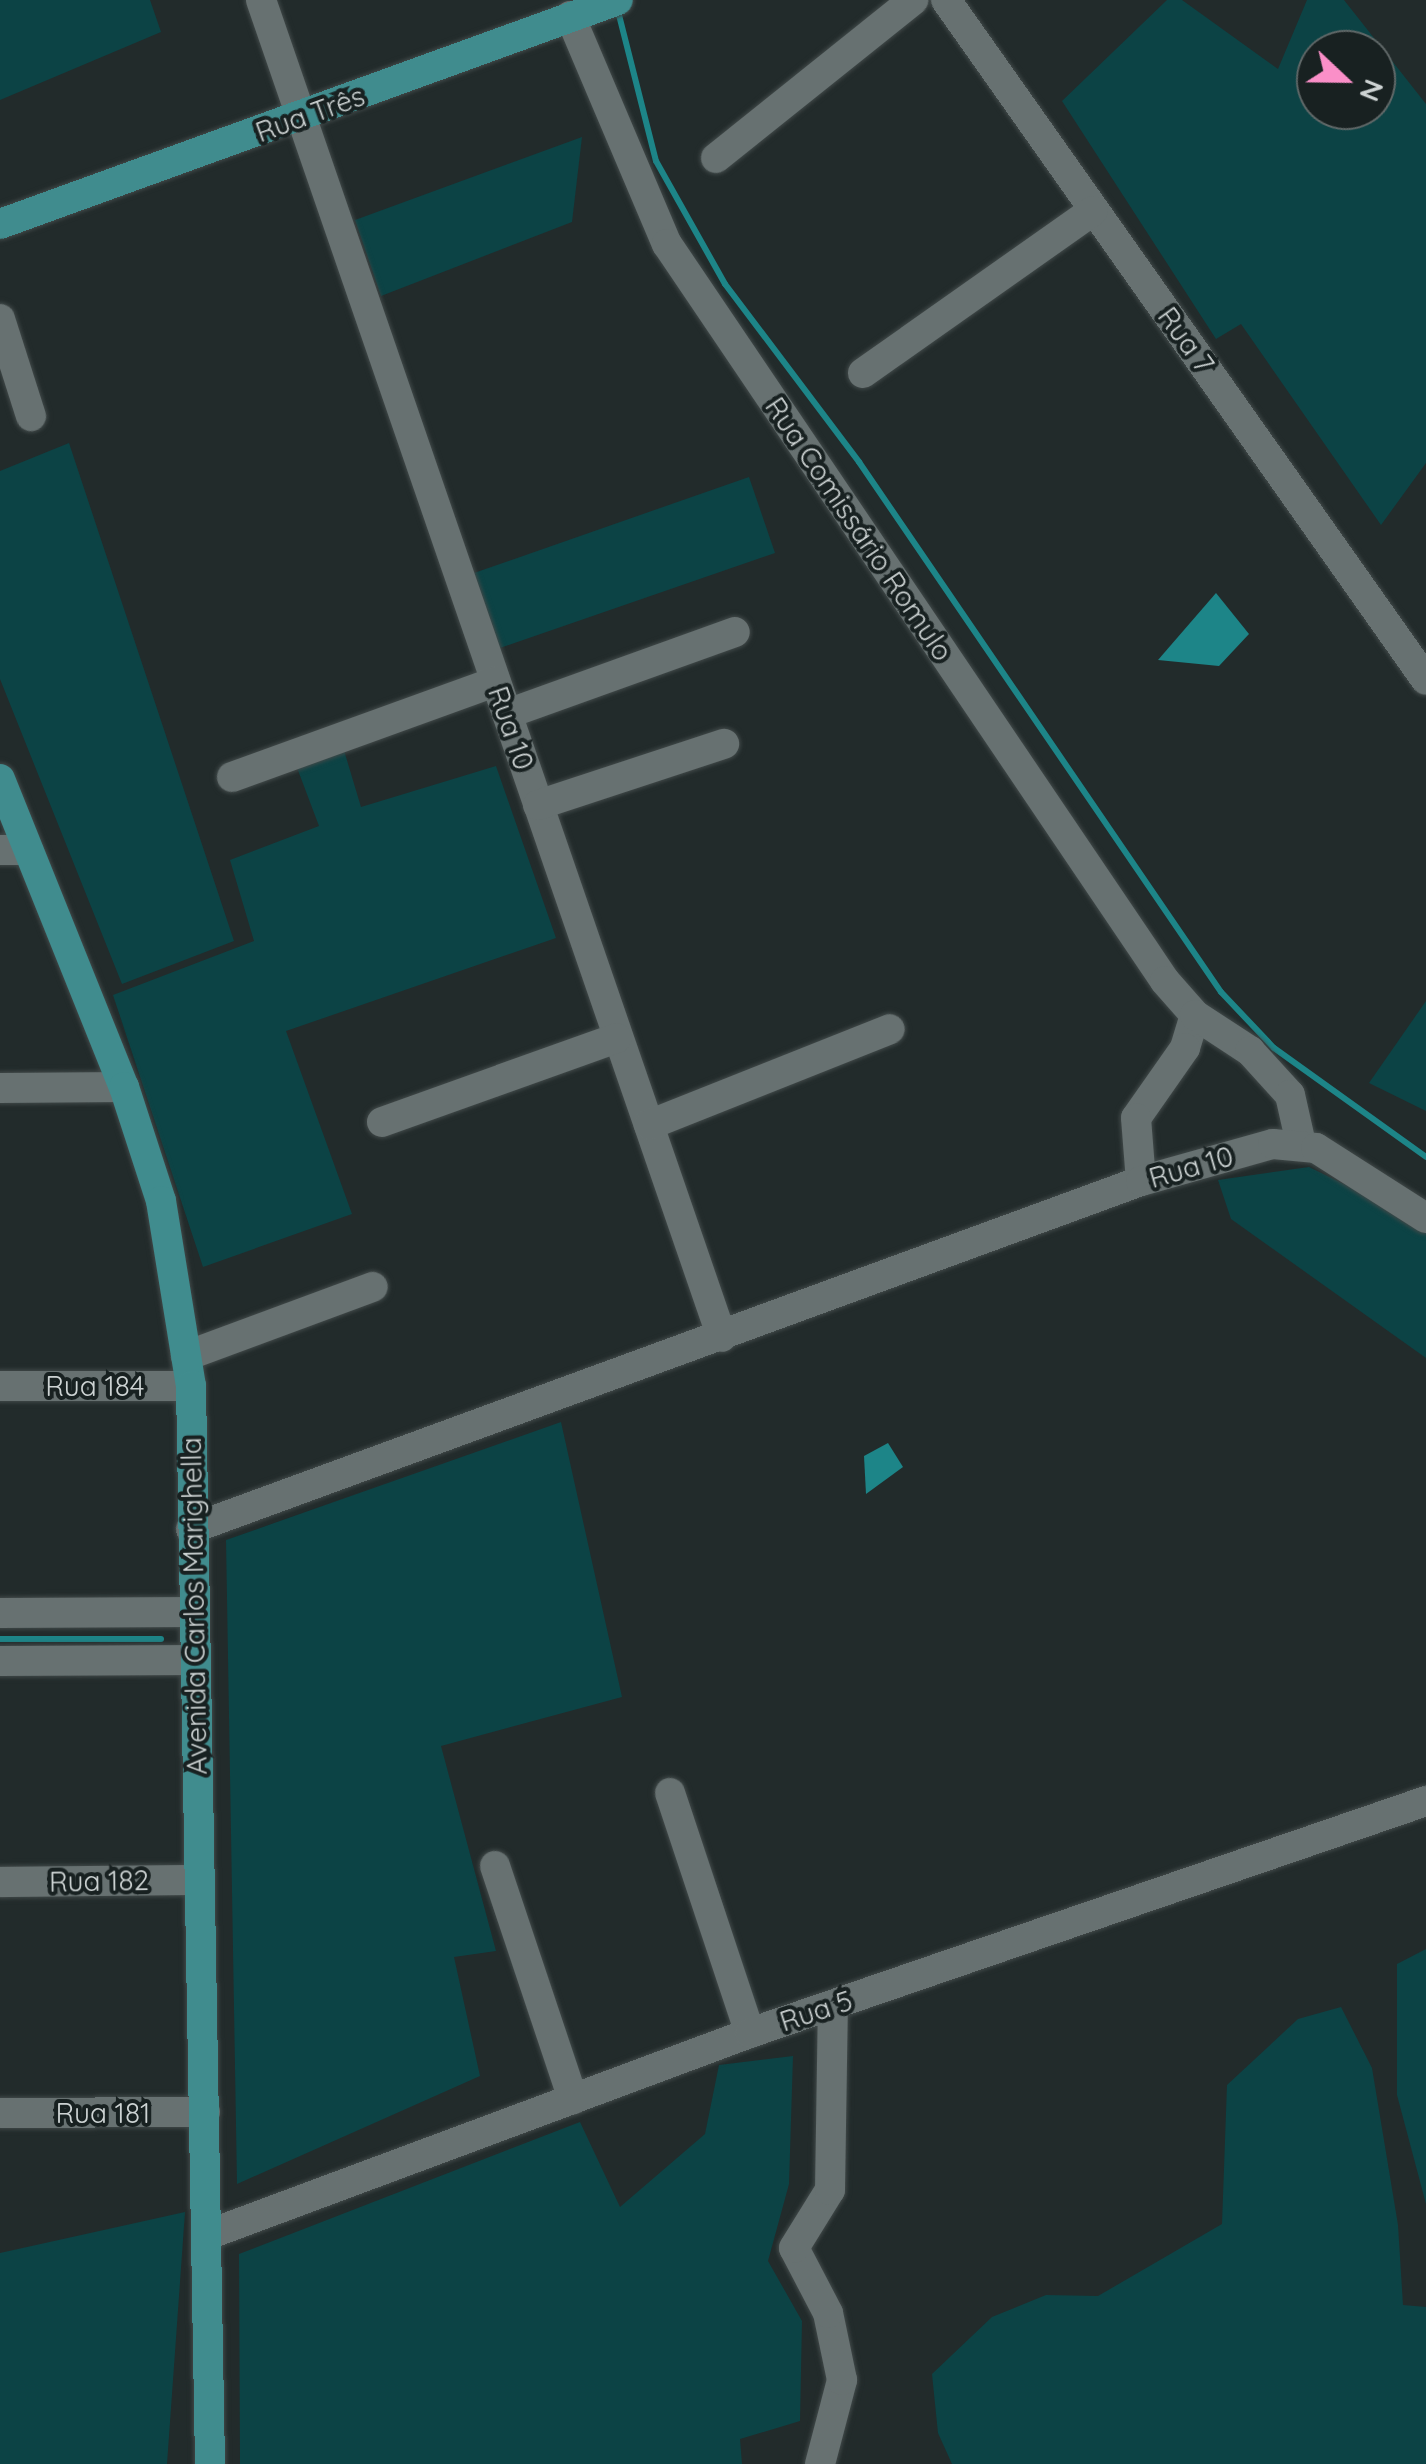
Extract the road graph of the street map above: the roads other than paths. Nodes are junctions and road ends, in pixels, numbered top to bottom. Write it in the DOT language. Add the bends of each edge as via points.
graph roads {
  1 [pos="261,0"];
  2 [pos="618,0"];
  3 [pos="913,0"];
  4 [pos="946,0"];
  5 [pos="579,9"];
  6 [pos="302,118"];
  7 [pos="716,158"];
  8 [pos="1093,212"];
  9 [pos="0,224"];
  10 [pos="0,320"];
  11 [pos="863,373"];
  12 [pos="31,416"];
  13 [pos="735,632"];
  14 [pos="1426,680"];
  15 [pos="495,682"];
  16 [pos="507,714"];
  17 [pos="724,744"];
  18 [pos="232,777"];
  19 [pos="0,779"];
  20 [pos="538,806"];
  21 [pos="14,850"];
  22 [pos="1194,1015"];
  23 [pos="890,1029"];
  24 [pos="616,1038"];
  25 [pos="0,1088"];
  26 [pos="124,1088"];
  27 [pos="382,1122"];
  28 [pos="649,1125"];
  29 [pos="1301,1144"];
  30 [pos="1142,1181"];
  31 [pos="1426,1218"];
  32 [pos="373,1287"];
  33 [pos="722,1336"];
  34 [pos="188,1371"];
  35 [pos="0,1386"];
  36 [pos="191,1528"];
  37 [pos="196,1612"];
  38 [pos="0,1613"];
  39 [pos="0,1660"];
  40 [pos="196,1660"];
  41 [pos="670,1793"];
  42 [pos="1426,1801"];
  43 [pos="495,1866"];
  44 [pos="198,1880"];
  45 [pos="0,1882"];
  46 [pos="833,2006"];
  47 [pos="750,2033"];
  48 [pos="572,2099"];
  49 [pos="0,2112"];
  50 [pos="206,2112"];
  51 [pos="210,2234"];
  52 [pos="210,2464"];
  53 [pos="820,2464"];
  1 -- 6 [label="street"];
  2 -- 5 [label="main road, Rua Três"];
  3 -- 7 [label="street"];
  4 -- 8 [label="street, Rua 7"];
  5 -- 6 [label="main road, Rua Três"];
  5 -- 22 [label="street, Rua Comissário Romulo" via="668,244"];
  6 -- 9 [label="main road, Rua Três"];
  6 -- 15 [label="street, Rua 10"];
  8 -- 11 [label="street"];
  8 -- 14 [label="street, Rua 7"];
  10 -- 12 [label="street"];
  13 -- 16 [label="street"];
  15 -- 16 [label="street, Rua 10"];
  15 -- 18 [label="street"];
  16 -- 20 [label="street, Rua 10"];
  17 -- 20 [label="street"];
  19 -- 21 [label="main road, Avenida Carlos Marighella"];
  20 -- 24 [label="street, Rua 10"];
  21 -- 26 [label="main road, Avenida Carlos Marighella"];
  22 -- 29 [label="street, Rua Comissário Romulo" via="1250,1051 1290,1094"];
  22 -- 30 [label="street" via="1186,1048 1136,1118"];
  23 -- 28 [label="street"];
  24 -- 27 [label="street"];
  24 -- 28 [label="street, Rua 10"];
  25 -- 26 [label="street"];
  26 -- 34 [label="main road, Avenida Carlos Marighella" via="161,1201"];
  28 -- 33 [label="street, Rua 10"];
  29 -- 30 [label="street, Rua 10" via="1273,1144"];
  29 -- 31 [label="street"];
  30 -- 33 [label="street, Rua 10"];
  32 -- 34 [label="street"];
  33 -- 36 [label="street, Rua 10"];
  34 -- 35 [label="street, Rua 184"];
  34 -- 36 [label="main road, Avenida Carlos Marighella"];
  36 -- 37 [label="main road, Avenida Carlos Marighella"];
  37 -- 38 [label="street"];
  37 -- 40 [label="main road, Avenida Carlos Marighella"];
  39 -- 40 [label="street"];
  40 -- 44 [label="main road, Avenida Carlos Marighella"];
  41 -- 47 [label="street"];
  42 -- 46 [label="street, Rua 5"];
  43 -- 48 [label="street"];
  44 -- 45 [label="street, Rua 182"];
  44 -- 50 [label="main road, Avenida Carlos Marighella"];
  46 -- 47 [label="street, Rua 5"];
  46 -- 53 [label="street" via="830,2190 794,2248 828,2313 842,2380"];
  47 -- 48 [label="street, Rua 5"];
  48 -- 51 [label="street, Rua 5"];
  49 -- 50 [label="street, Rua 181"];
  50 -- 51 [label="main road, Avenida Carlos Marighella"];
  51 -- 52 [label="main road, Avenida Carlos Marighella"];
}
